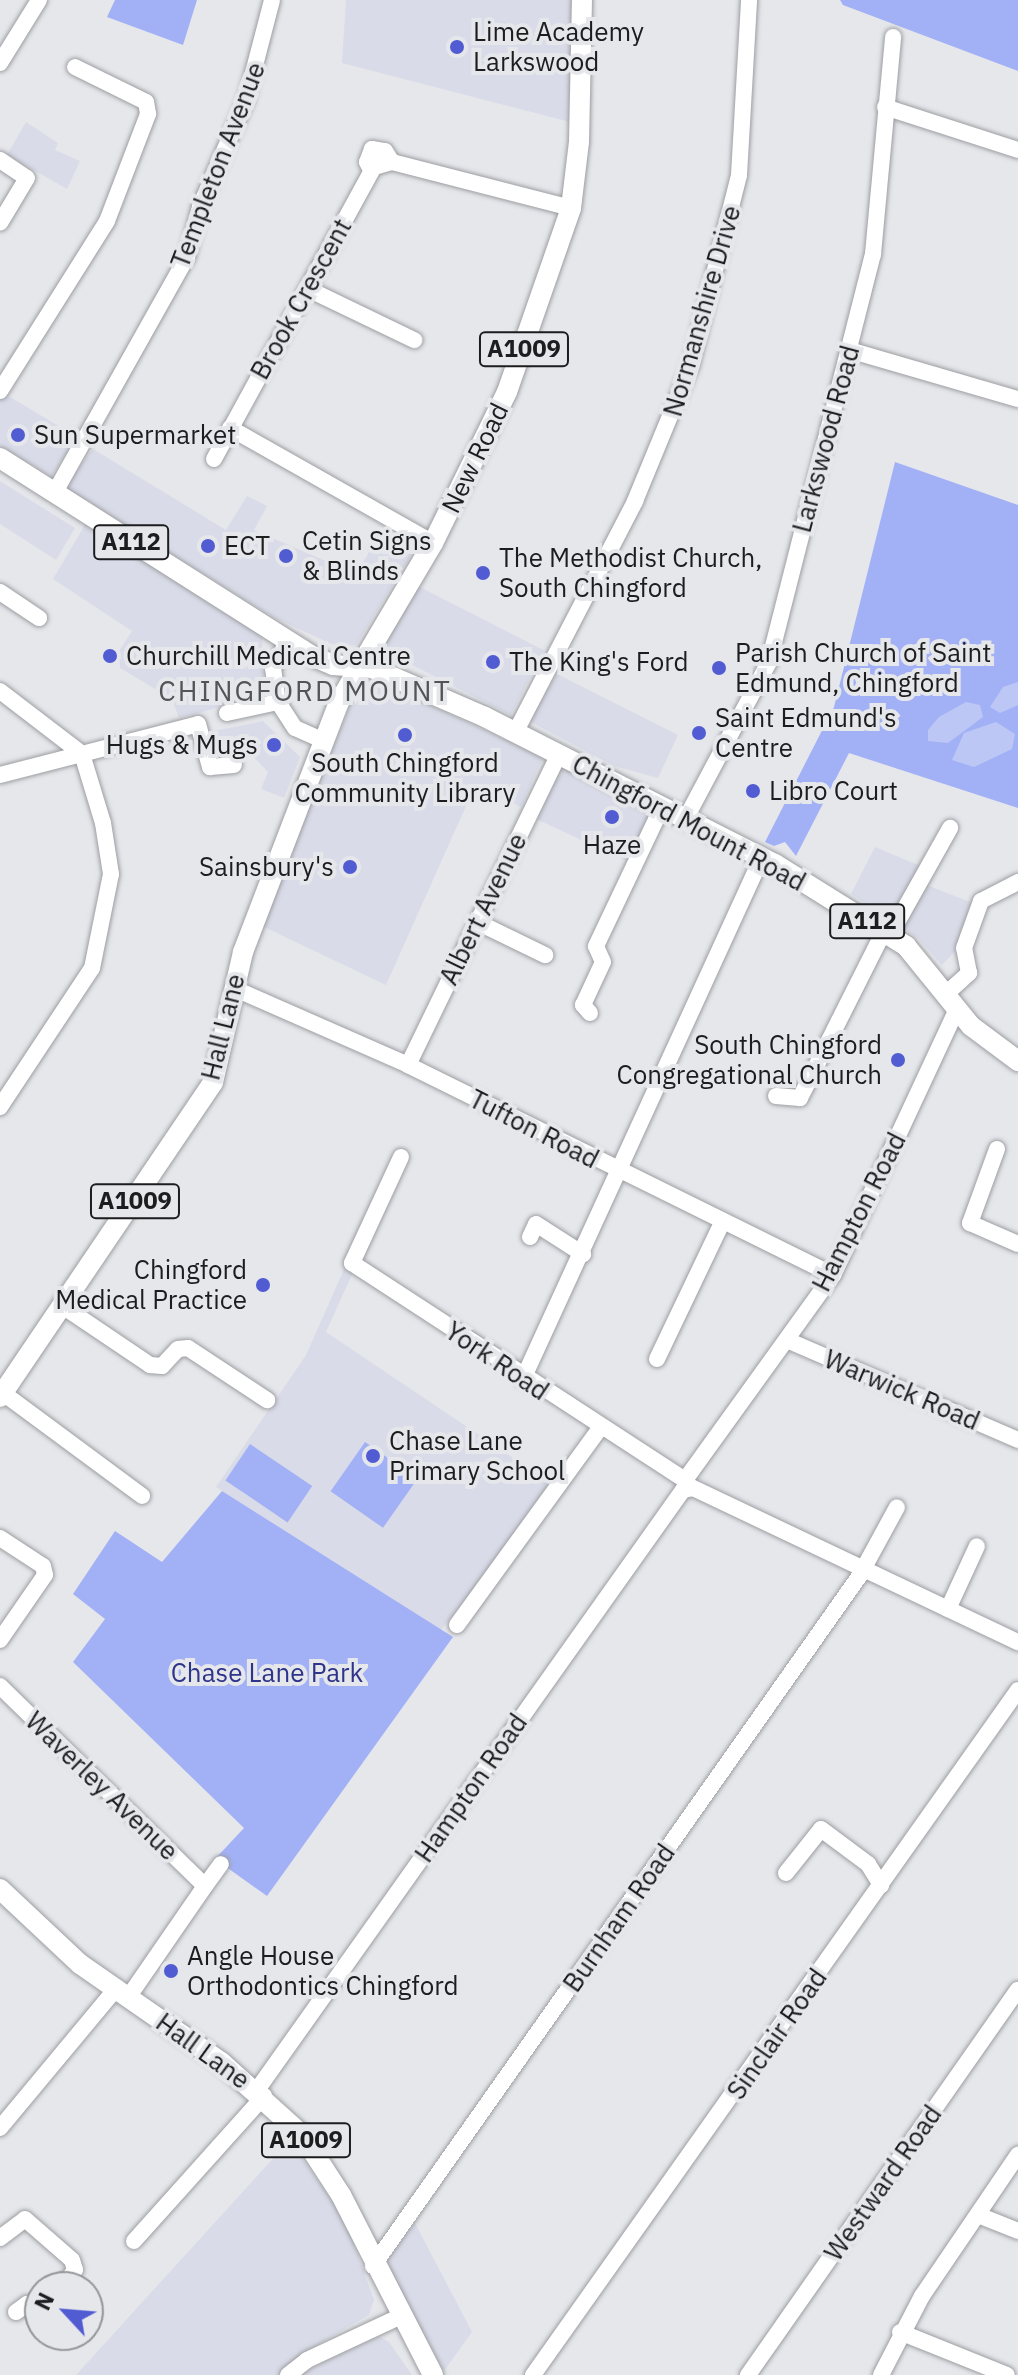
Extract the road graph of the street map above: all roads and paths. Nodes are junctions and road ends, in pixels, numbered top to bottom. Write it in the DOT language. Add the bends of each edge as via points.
graph roads {
  1 [pos="39,0"];
  2 [pos="272,0"];
  3 [pos="582,0"];
  4 [pos="749,0"];
  5 [pos="893,37"];
  6 [pos="0,63"];
  7 [pos="75,67"];
  8 [pos="885,107"];
  9 [pos="1018,150"];
  10 [pos="0,160"];
  11 [pos="571,208"];
  12 [pos="0,223"];
  13 [pos="308,289"];
  14 [pos="414,340"];
  15 [pos="849,350"];
  16 [pos="0,391"];
  17 [pos="1018,399"];
  18 [pos="230,428"];
  19 [pos="0,459"];
  20 [pos="214,459"];
  21 [pos="55,492"];
  22 [pos="433,543"];
  23 [pos="0,592"];
  24 [pos="39,618"];
  25 [pos="288,641"];
  26 [pos="361,665"];
  27 [pos="0,691"];
  28 [pos="278,702"];
  29 [pos="227,713"];
  30 [pos="516,731"];
  31 [pos="324,741"];
  32 [pos="82,754"];
  33 [pos="559,754"];
  34 [pos="234,765"];
  35 [pos="0,775"];
  36 [pos="662,807"];
  37 [pos="686,818"];
  38 [pos="950,828"];
  39 [pos="762,857"];
  40 [pos="1018,882"];
  41 [pos="477,922"];
  42 [pos="887,933"];
  43 [pos="545,955"];
  44 [pos="233,988"];
  45 [pos="952,1001"];
  46 [pos="590,1013"];
  47 [pos="1018,1061"];
  48 [pos="408,1065"];
  49 [pos="776,1096"];
  50 [pos="1,1104"];
  51 [pos="997,1149"];
  52 [pos="401,1157"];
  53 [pos="619,1173"];
  54 [pos="722,1223"];
  55 [pos="530,1237"];
  56 [pos="1018,1244"];
  57 [pos="583,1254"];
  58 [pos="833,1275"];
  59 [pos="64,1307"];
  60 [pos="787,1340"];
  61 [pos="657,1359"];
  62 [pos="523,1379"];
  63 [pos="2,1395"];
  64 [pos="267,1400"];
  65 [pos="600,1428"];
  66 [pos="1018,1440"];
  67 [pos="686,1484"];
  68 [pos="142,1496"];
  69 [pos="897,1507"];
  70 [pos="0,1538"];
  71 [pos="977,1546"];
  72 [pos="864,1569"];
  73 [pos="948,1609"];
  74 [pos="457,1625"];
  75 [pos="0,1640"];
  76 [pos="1018,1642"];
  77 [pos="0,1686"];
  78 [pos="1018,1690"];
  79 [pos="221,1864"];
  80 [pos="786,1873"];
  81 [pos="881,1885"];
  82 [pos="205,1886"];
  83 [pos="0,1889"];
  84 [pos="1018,1990"];
  85 [pos="121,1995"];
  86 [pos="260,2093"];
  87 [pos="0,2128"];
  88 [pos="1018,2155"];
  89 [pos="978,2215"];
  90 [pos="1018,2231"];
  91 [pos="0,2238"];
  92 [pos="134,2241"];
  93 [pos="373,2266"];
  94 [pos="74,2271"];
  95 [pos="24,2306"];
  96 [pos="16,2312"];
  97 [pos="401,2316"];
  98 [pos="900,2332"];
  99 [pos="288,2375"];
  100 [pos="433,2375"];
  101 [pos="533,2375"];
  102 [pos="748,2375"];
  103 [pos="881,2375"];
  104 [pos="1007,2375"];
  1 -- 6 [label="street"];
  2 -- 21 [label="street, Templeton Avenue" via="246,100 200,207 187,257"];
  3 -- 11 [label="main road, New Road / A1009" via="579,142"];
  4 -- 30 [label="street, Normanshire Drive" via="739,175 691,365 635,501"];
  5 -- 8 [label="street, Larkswood Road"];
  7 -- 16 [label="street" via="146,102 148,114 107,221"];
  8 -- 9 [label="street"];
  8 -- 15 [label="street, Larkswood Road" via="873,254"];
  10 -- 12 [label="street" via="27,178"];
  11 -- 13 [label="street, Brook Crescent" via="392,162 371,170"];
  11 -- 22 [label="main road, New Road / A1009" via="507,392"];
  13 -- 14 [label="street"];
  13 -- 18 [label="street, Brook Crescent"];
  15 -- 17 [label="street"];
  15 -- 37 [label="street, Larkswood Road" via="769,662"];
  18 -- 20 [label="street, Brook Crescent"];
  18 -- 22 [label="street"];
  19 -- 21 [label="main road, A112"];
  21 -- 25 [label="main road, A112"];
  22 -- 26 [label="main road, New Road / A1009"];
  23 -- 24 [label="street"];
  25 -- 26 [label="main road, A112" via="333,665"];
  25 -- 28 [label="street" via="273,668"];
  26 -- 30 [label="main road, Chingford Mount Road / A112"];
  26 -- 31 [label="main road, Hall Lane / A1009"];
  27 -- 32 [label="street"];
  28 -- 29 [label="street"];
  28 -- 31 [label="street" via="295,728"];
  30 -- 33 [label="main road, Chingford Mount Road / A112"];
  31 -- 44 [label="main road, Hall Lane / A1009"];
  32 -- 34 [label="street" via="198,724 210,767"];
  32 -- 35 [label="street"];
  32 -- 50 [label="street" via="103,823 111,874 105,917 92,968"];
  33 -- 36 [label="main road, Chingford Mount Road / A112"];
  33 -- 41 [label="street, Albert Avenue"];
  36 -- 37 [label="main road, Chingford Mount Road / A112"];
  36 -- 46 [label="street" via="596,946 603,962 583,1005"];
  37 -- 39 [label="main road, Chingford Mount Road / A112"];
  38 -- 42 [label="street"];
  39 -- 42 [label="main road, Chingford Mount Road / A112"];
  39 -- 53 [label="street"];
  40 -- 45 [label="street, Hampton Road" via="981,901 964,948 969,973"];
  41 -- 43 [label="street"];
  41 -- 48 [label="street, Albert Avenue"];
  42 -- 45 [label="main road, Chingford Mount Road / A112" via="919,957"];
  42 -- 49 [label="street" via="800,1098"];
  44 -- 48 [label="street, Tufton Road"];
  44 -- 59 [label="main road, Hall Lane / A1009" via="213,1082"];
  45 -- 47 [label="main road, Chingford Mount Road / A112" via="987,1041"];
  45 -- 58 [label="street, Hampton Road"];
  48 -- 53 [label="street, Tufton Road"];
  51 -- 56 [label="street" via="970,1223"];
  52 -- 62 [label="street, York Road" via="352,1263"];
  53 -- 54 [label="street, Tufton Road"];
  53 -- 57 [label="street"];
  54 -- 58 [label="street, Tufton Road"];
  54 -- 61 [label="street"];
  55 -- 57 [label="street" via="536,1224"];
  57 -- 62 [label="street"];
  58 -- 60 [label="street, Hampton Road"];
  59 -- 63 [label="main road, Hall Lane / A1009"];
  59 -- 64 [label="street" via="150,1365 162,1366 183,1346"];
  60 -- 66 [label="street, Warwick Road"];
  60 -- 67 [label="street, Hampton Road"];
  62 -- 65 [label="street, York Road"];
  63 -- 68 [label="street"];
  65 -- 67 [label="street, York Road"];
  65 -- 74 [label="street"];
  67 -- 72 [label="street, York Road"];
  67 -- 86 [label="street, Hampton Road"];
  69 -- 72 [label="street, Burnham Road"];
  70 -- 75 [label="street" via="43,1566 45,1575"];
  71 -- 73 [label="street"];
  72 -- 73 [label="street, York Road"];
  72 -- 93 [label="street, Burnham Road"];
  73 -- 76 [label="street, York Road"];
  77 -- 82 [label="street, Waverley Avenue"];
  78 -- 81 [label="street, Sinclair Road"];
  79 -- 82 [label="street"];
  80 -- 81 [label="street" via="821,1829 868,1864"];
  81 -- 101 [label="street, Sinclair Road"];
  82 -- 85 [label="street"];
  83 -- 85 [label="main road, Hall Lane / A1009"];
  84 -- 102 [label="street, Westward Road"];
  85 -- 86 [label="main road, Hall Lane / A1009"];
  85 -- 87 [label="street"];
  86 -- 92 [label="street, Hampton Road"];
  86 -- 93 [label="main road, Hall Lane / A1009" via="325,2167"];
  88 -- 89 [label="street"];
  89 -- 90 [label="street"];
  89 -- 98 [label="street"];
  91 -- 94 [label="street" via="18,2220 31,2224 72,2260"];
  93 -- 97 [label="main road, Hall Lane / A1009"];
  95 -- 96 [label="street"];
  97 -- 99 [label="street" via="307,2360"];
  97 -- 100 [label="main road, Hall Lane / A1009"];
  98 -- 103 [label="street"];
  98 -- 104 [label="street"];
}
